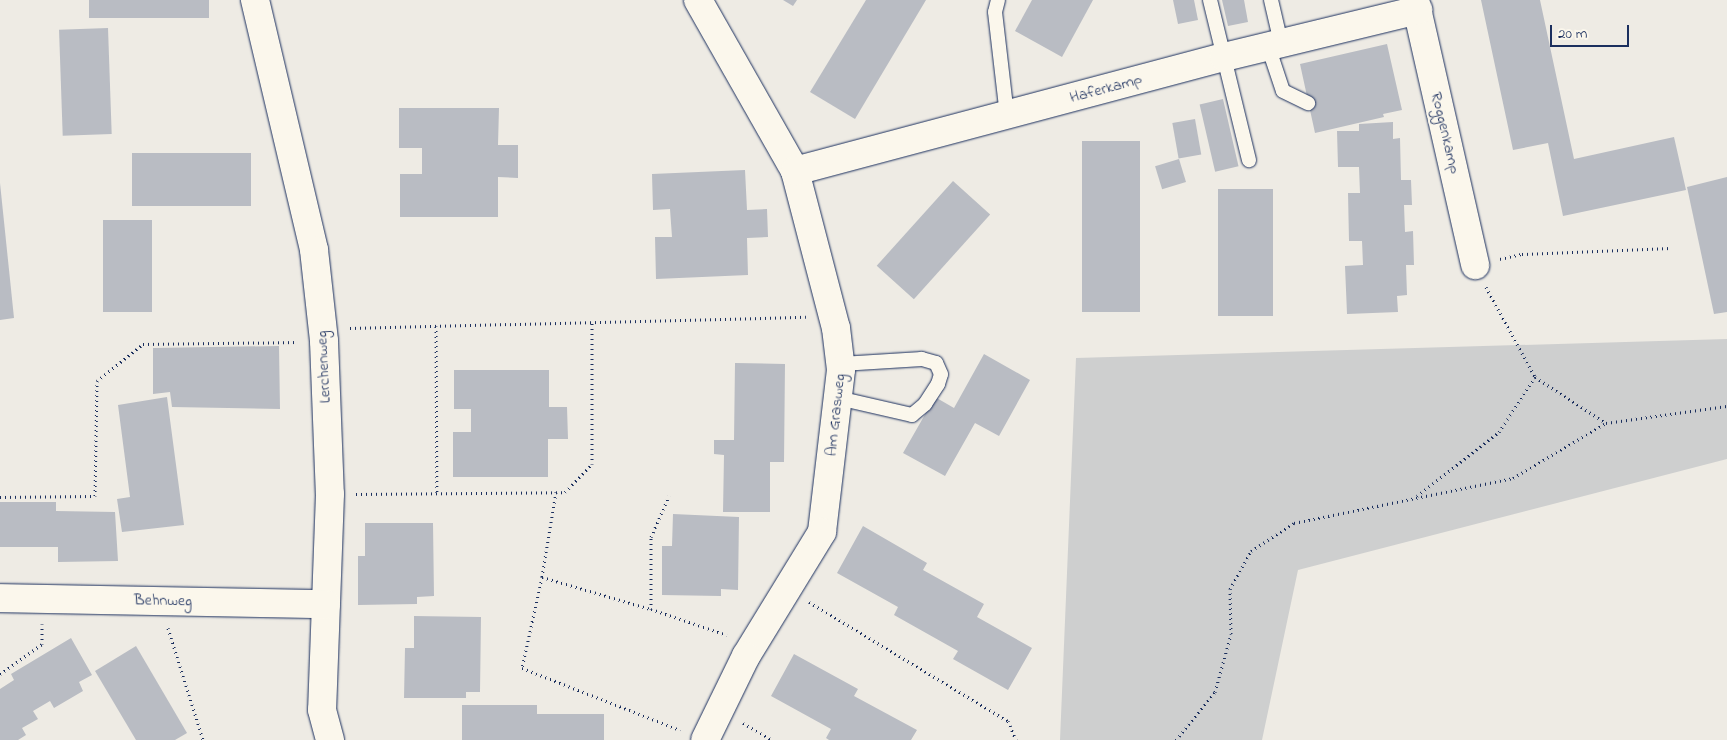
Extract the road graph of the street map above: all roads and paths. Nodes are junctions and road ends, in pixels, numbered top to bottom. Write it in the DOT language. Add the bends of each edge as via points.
graph roads {
  1 [pos="255,0"];
  2 [pos="698,0"];
  3 [pos="998,0"];
  4 [pos="1210,0"];
  5 [pos="1270,0"];
  6 [pos="1416,5"];
  7 [pos="1275,45"];
  8 [pos="1224,57"];
  9 [pos="1308,103"];
  10 [pos="1007,116"];
  11 [pos="1249,160"];
  12 [pos="795,171"];
  13 [pos="1671,248"];
  14 [pos="1475,265"];
  15 [pos="832,317"];
  16 [pos="592,322"];
  17 [pos="436,326"];
  18 [pos="323,335"];
  19 [pos="841,364"];
  20 [pos="1535,377"];
  21 [pos="838,398"];
  22 [pos="1727,406"];
  23 [pos="1606,424"];
  24 [pos="556,492"];
  25 [pos="330,494"];
  26 [pos="437,494"];
  27 [pos="0,496"];
  28 [pos="669,496"];
  29 [pos="1415,497"];
  30 [pos="542,577"];
  31 [pos="787,588"];
  32 [pos="0,598"];
  33 [pos="40,598"];
  34 [pos="160,602"];
  35 [pos="326,604"];
  36 [pos="650,609"];
  37 [pos="755,645"];
  38 [pos="0,674"];
  39 [pos="718,708"];
  40 [pos="203,740"];
  41 [pos="330,740"];
  42 [pos="705,740"];
  43 [pos="773,740"];
  44 [pos="1016,740"];
  45 [pos="1176,740"];
  1 -- 18 [label="street, Lerchenweg" via="314,250"];
  2 -- 12 [label="street, Am Grasweg"];
  3 -- 10 [label="lane" via="995,12"];
  4 -- 8 [label="lane"];
  5 -- 7 [label="lane"];
  6 -- 7 [label="street, Haferkamp"];
  6 -- 14 [label="street, Roggenkamp"];
  7 -- 8 [label="street, Haferkamp"];
  7 -- 9 [label="lane" via="1283,91"];
  8 -- 10 [label="street, Haferkamp"];
  8 -- 11 [label="lane"];
  10 -- 12 [label="street, Haferkamp"];
  12 -- 15 [label="street, Am Grasweg"];
  13 -- 14 [label="path" via="1522,254"];
  14 -- 20 [label="path"];
  15 -- 16 [label="path"];
  15 -- 19 [label="street, Am Grasweg"];
  16 -- 17 [label="path"];
  16 -- 24 [label="path" via="592,464 565,492"];
  17 -- 18 [label="path"];
  17 -- 26 [label="path"];
  18 -- 25 [label="street, Lerchenweg"];
  18 -- 27 [label="path" via="143,344 97,381 95,496"];
  19 -- 21 [label="street, Am Grasweg"];
  19 -- 21 [label="lane" via="922,360 936,363 941,374 925,404 912,415"];
  20 -- 23 [label="path"];
  20 -- 29 [label="path" via="1499,432"];
  21 -- 31 [label="street, Am Grasweg" via="822,532"];
  22 -- 23 [label="path"];
  23 -- 29 [label="path" via="1514,478"];
  24 -- 26 [label="path"];
  24 -- 30 [label="path"];
  25 -- 26 [label="path"];
  25 -- 35 [label="street, Lerchenweg"];
  28 -- 36 [label="path" via="651,537"];
  29 -- 45 [label="path" via="1294,523 1251,551 1230,589 1231,634 1215,692"];
  30 -- 36 [label="path"];
  30 -- 42 [label="path" via="522,668"];
  31 -- 37 [label="street, Am Grasweg"];
  31 -- 44 [label="path" via="1008,721"];
  32 -- 33 [label="street, Behnweg"];
  33 -- 34 [label="street, Behnweg"];
  33 -- 38 [label="path" via="42,644"];
  34 -- 35 [label="street, Behnweg"];
  34 -- 40 [label="path"];
  35 -- 41 [label="street, Lerchenweg" via="322,710"];
  36 -- 37 [label="path"];
  37 -- 39 [label="street, Am Grasweg"];
  39 -- 42 [label="street, Am Grasweg"];
  39 -- 43 [label="path"];
}
